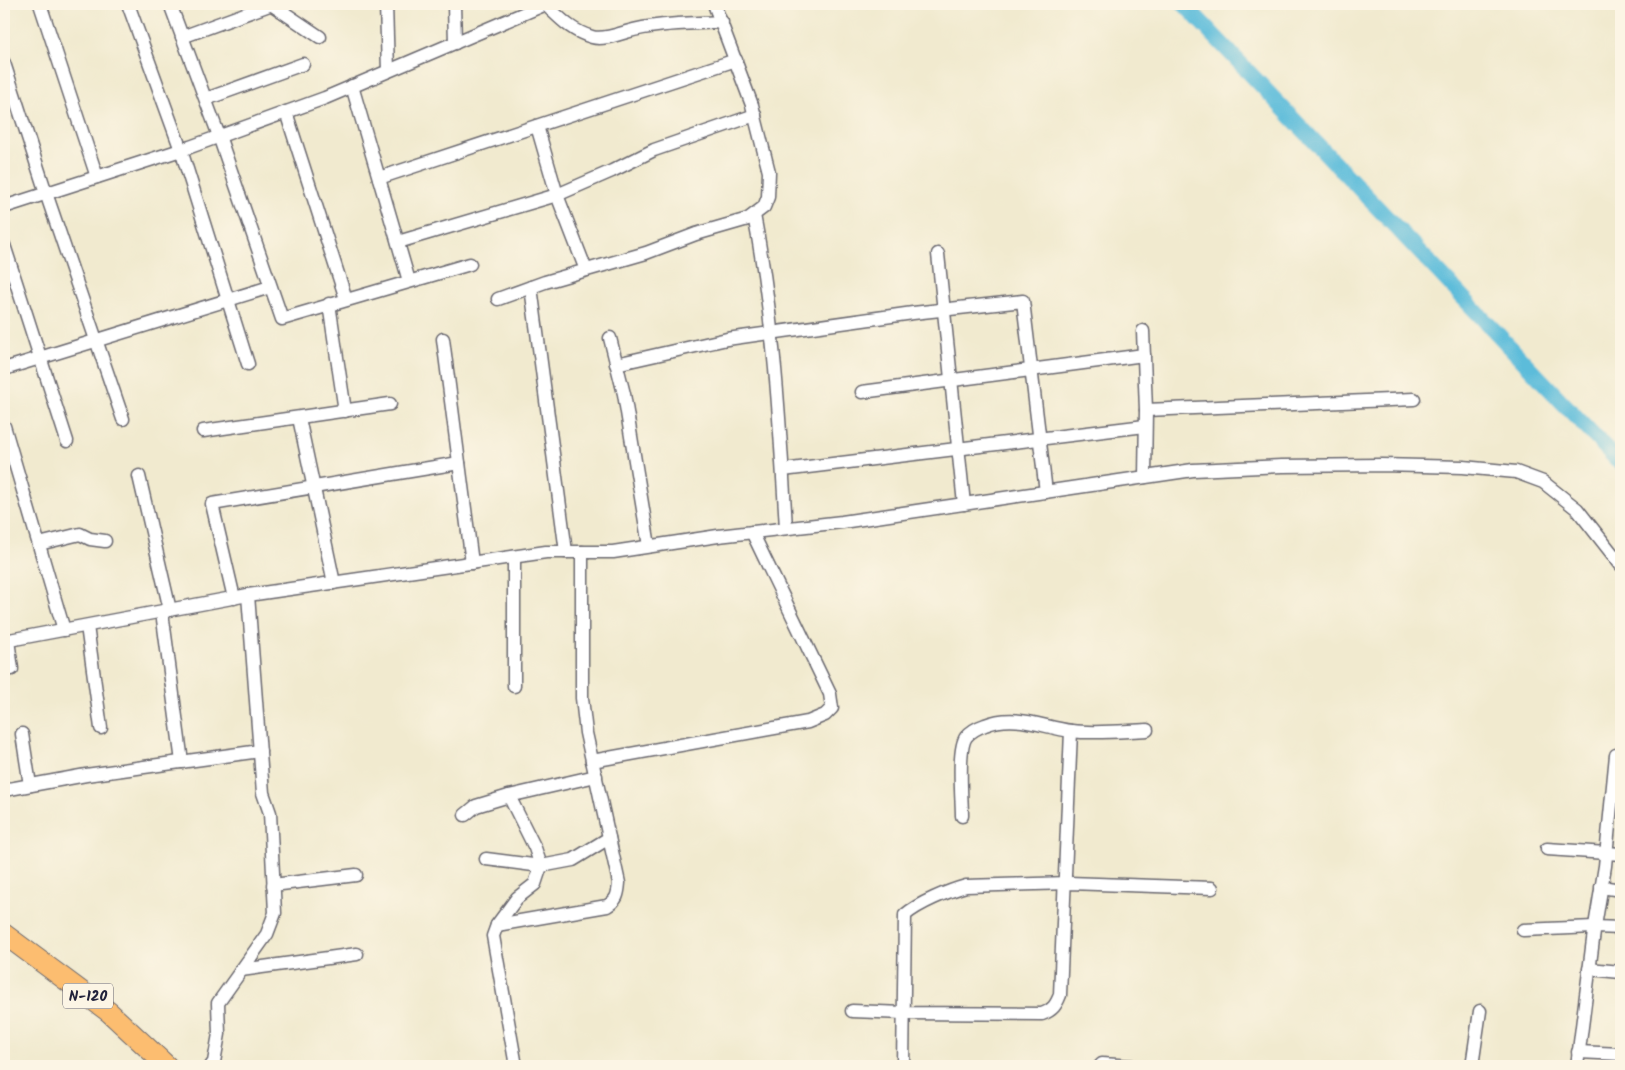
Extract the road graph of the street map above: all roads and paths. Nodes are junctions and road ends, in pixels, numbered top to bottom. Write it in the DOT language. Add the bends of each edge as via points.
graph roads {
  1 [pos="40,4"];
  2 [pos="128,4"];
  3 [pos="170,4"];
  4 [pos="271,4"];
  5 [pos="386,4"];
  6 [pos="454,4"];
  7 [pos="546,4"];
  8 [pos="714,4"];
  9 [pos="528,7"];
  10 [pos="722,22"];
  11 [pos="182,37"];
  12 [pos="320,37"];
  13 [pos="454,43"];
  14 [pos="736,60"];
  15 [pos="4,63"];
  16 [pos="304,64"];
  17 [pos="388,71"];
  18 [pos="352,86"];
  19 [pos="206,99"];
  20 [pos="286,112"];
  21 [pos="755,115"];
  22 [pos="537,126"];
  23 [pos="219,136"];
  24 [pos="181,150"];
  25 [pos="97,177"];
  26 [pos="379,178"];
  27 [pos="46,193"];
  28 [pos="556,195"];
  29 [pos="4,207"];
  30 [pos="754,215"];
  31 [pos="398,242"];
  32 [pos="4,245"];
  33 [pos="938,254"];
  34 [pos="470,264"];
  35 [pos="586,270"];
  36 [pos="409,281"];
  37 [pos="270,287"];
  38 [pos="531,287"];
  39 [pos="346,299"];
  40 [pos="498,299"];
  41 [pos="228,300"];
  42 [pos="329,304"];
  43 [pos="944,310"];
  44 [pos="1143,330"];
  45 [pos="771,334"];
  46 [pos="610,338"];
  47 [pos="96,340"];
  48 [pos="443,340"];
  49 [pos="1144,355"];
  50 [pos="40,357"];
  51 [pos="248,364"];
  52 [pos="616,364"];
  53 [pos="4,369"];
  54 [pos="1032,369"];
  55 [pos="951,380"];
  56 [pos="862,392"];
  57 [pos="1414,399"];
  58 [pos="390,404"];
  59 [pos="345,410"];
  60 [pos="1146,410"];
  61 [pos="124,418"];
  62 [pos="298,418"];
  63 [pos="4,426"];
  64 [pos="1146,426"];
  65 [pos="203,432"];
  66 [pos="1040,439"];
  67 [pos="67,441"];
  68 [pos="958,449"];
  69 [pos="459,463"];
  70 [pos="783,470"];
  71 [pos="139,476"];
  72 [pos="1145,477"];
  73 [pos="313,486"];
  74 [pos="1046,492"];
  75 [pos="964,504"];
  76 [pos="786,528"];
  77 [pos="752,532"];
  78 [pos="105,541"];
  79 [pos="39,544"];
  80 [pos="649,546"];
  81 [pos="566,552"];
  82 [pos="582,552"];
  83 [pos="514,557"];
  84 [pos="472,563"];
  85 [pos="1621,565"];
  86 [pos="334,583"];
  87 [pos="248,596"];
  88 [pos="234,598"];
  89 [pos="166,611"];
  90 [pos="87,626"];
  91 [pos="64,630"];
  92 [pos="6,641"];
  93 [pos="12,669"];
  94 [pos="514,686"];
  95 [pos="101,728"];
  96 [pos="1147,730"];
  97 [pos="1071,731"];
  98 [pos="22,734"];
  99 [pos="260,751"];
  100 [pos="1616,754"];
  101 [pos="592,760"];
  102 [pos="182,762"];
  103 [pos="596,776"];
  104 [pos="30,786"];
  105 [pos="4,790"];
  106 [pos="509,796"];
  107 [pos="465,815"];
  108 [pos="962,816"];
  109 [pos="610,838"];
  110 [pos="1547,849"];
  111 [pos="1606,853"];
  112 [pos="1621,854"];
  113 [pos="486,859"];
  114 [pos="541,866"];
  115 [pos="356,875"];
  116 [pos="1065,883"];
  117 [pos="273,885"];
  118 [pos="1601,887"];
  119 [pos="1212,888"];
  120 [pos="1621,890"];
  121 [pos="497,925"];
  122 [pos="1594,927"];
  123 [pos="1621,928"];
  124 [pos="1523,930"];
  125 [pos="4,934"];
  126 [pos="357,954"];
  127 [pos="1588,969"];
  128 [pos="241,970"];
  129 [pos="1621,972"];
  130 [pos="852,1011"];
  131 [pos="1480,1011"];
  132 [pos="904,1013"];
  133 [pos="1578,1052"];
  134 [pos="1621,1054"];
  135 [pos="167,1066"];
  136 [pos="211,1066"];
  137 [pos="516,1066"];
  138 [pos="903,1066"];
  139 [pos="1100,1066"];
  140 [pos="1132,1066"];
  141 [pos="1472,1066"];
  142 [pos="1577,1066"];
  1 -- 25 [label="street"];
  2 -- 24 [label="street"];
  3 -- 11 [label="street"];
  4 -- 11 [label="street"];
  4 -- 12 [label="street"];
  5 -- 17 [label="street"];
  6 -- 13 [label="street"];
  7 -- 9 [label="street"];
  7 -- 10 [label="street" via="570,28 594,38 661,25"];
  8 -- 10 [label="street"];
  9 -- 13 [label="street"];
  10 -- 14 [label="street"];
  11 -- 19 [label="street"];
  13 -- 17 [label="street"];
  14 -- 21 [label="street"];
  14 -- 22 [label="street"];
  15 -- 27 [label="street"];
  16 -- 19 [label="street"];
  17 -- 18 [label="street"];
  18 -- 20 [label="street"];
  18 -- 26 [label="street"];
  19 -- 23 [label="street"];
  20 -- 23 [label="street"];
  20 -- 39 [label="street"];
  21 -- 28 [label="street" via="654,150"];
  21 -- 30 [label="street" via="769,172 768,197 764,207"];
  22 -- 26 [label="street"];
  22 -- 28 [label="street"];
  23 -- 24 [label="street"];
  23 -- 37 [label="street"];
  24 -- 25 [label="street"];
  24 -- 41 [label="street"];
  25 -- 27 [label="street"];
  26 -- 31 [label="street"];
  27 -- 29 [label="street"];
  27 -- 47 [label="street"];
  28 -- 31 [label="street"];
  28 -- 35 [label="street"];
  30 -- 35 [label="street" via="646,253"];
  30 -- 45 [label="street"];
  31 -- 36 [label="street"];
  32 -- 50 [label="street"];
  33 -- 43 [label="street"];
  34 -- 36 [label="street"];
  35 -- 38 [label="street"];
  36 -- 39 [label="street"];
  37 -- 41 [label="street"];
  37 -- 42 [label="street" via="282,318"];
  38 -- 40 [label="street"];
  38 -- 81 [label="street"];
  39 -- 42 [label="street"];
  41 -- 47 [label="street"];
  41 -- 51 [label="street"];
  42 -- 59 [label="street"];
  43 -- 45 [label="street"];
  43 -- 54 [label="street" via="1023,301"];
  43 -- 55 [label="street"];
  44 -- 49 [label="street"];
  45 -- 52 [label="street"];
  45 -- 70 [label="street"];
  46 -- 52 [label="street"];
  47 -- 50 [label="street"];
  47 -- 61 [label="street"];
  48 -- 69 [label="street"];
  49 -- 54 [label="street"];
  49 -- 60 [label="street"];
  50 -- 53 [label="street"];
  50 -- 67 [label="street"];
  52 -- 80 [label="street" via="624,394"];
  54 -- 55 [label="street"];
  54 -- 66 [label="street"];
  55 -- 56 [label="street"];
  55 -- 68 [label="street"];
  57 -- 60 [label="street"];
  58 -- 59 [label="street"];
  59 -- 62 [label="street"];
  60 -- 64 [label="street"];
  62 -- 65 [label="street"];
  62 -- 73 [label="street"];
  63 -- 79 [label="street"];
  64 -- 66 [label="street"];
  64 -- 72 [label="street"];
  66 -- 68 [label="street"];
  66 -- 74 [label="street"];
  68 -- 70 [label="street"];
  68 -- 75 [label="street"];
  69 -- 73 [label="street"];
  69 -- 84 [label="street"];
  70 -- 76 [label="street"];
  71 -- 89 [label="street"];
  72 -- 74 [label="street"];
  72 -- 85 [label="street" via="1192,470 1381,465 1516,472 1543,482 1578,509"];
  73 -- 86 [label="street"];
  73 -- 88 [label="street" via="212,504"];
  74 -- 75 [label="street"];
  75 -- 76 [label="street"];
  76 -- 77 [label="street"];
  77 -- 80 [label="street"];
  77 -- 101 [label="street" via="830,694 832,708 825,715 808,722"];
  78 -- 79 [label="street" via="80,534"];
  79 -- 91 [label="street"];
  80 -- 82 [label="street" via="613,552"];
  81 -- 82 [label="street"];
  81 -- 83 [label="street"];
  82 -- 101 [label="street" via="582,698"];
  83 -- 84 [label="street"];
  83 -- 94 [label="street"];
  84 -- 86 [label="street"];
  86 -- 87 [label="street"];
  87 -- 88 [label="street"];
  87 -- 99 [label="street"];
  88 -- 89 [label="street"];
  89 -- 90 [label="street"];
  89 -- 102 [label="street"];
  90 -- 91 [label="street"];
  90 -- 95 [label="street"];
  91 -- 92 [label="street"];
  92 -- 93 [label="street"];
  96 -- 97 [label="street"];
  97 -- 108 [label="street" via="1027,721 997,720 976,728 966,737 961,749"];
  97 -- 116 [label="street"];
  98 -- 104 [label="street"];
  99 -- 102 [label="street"];
  99 -- 117 [label="street" via="263,793 270,813"];
  100 -- 111 [label="street"];
  101 -- 103 [label="street"];
  102 -- 104 [label="street"];
  103 -- 106 [label="street"];
  103 -- 109 [label="street"];
  104 -- 105 [label="street"];
  106 -- 107 [label="street" via="476,806"];
  106 -- 114 [label="street"];
  109 -- 114 [label="street" via="573,860"];
  109 -- 121 [label="street" via="619,883 616,901 606,906"];
  110 -- 111 [label="street"];
  111 -- 112 [label="street"];
  111 -- 118 [label="street"];
  113 -- 114 [label="street"];
  114 -- 121 [label="street" via="535,884 517,898"];
  115 -- 117 [label="street"];
  116 -- 119 [label="street"];
  116 -- 132 [label="street" via="966,886 905,915"];
  116 -- 132 [label="street" via="1060,995 1050,1010 1042,1014"];
  117 -- 128 [label="street" via="274,913 267,934"];
  118 -- 120 [label="street"];
  118 -- 122 [label="street"];
  121 -- 137 [label="street" via="494,936"];
  122 -- 123 [label="street"];
  122 -- 124 [label="street"];
  122 -- 127 [label="street"];
  125 -- 135 [label="highway, N-120" via="109,1012"];
  126 -- 128 [label="street"];
  127 -- 129 [label="street"];
  127 -- 133 [label="street"];
  128 -- 136 [label="street" via="218,1003 219,1034"];
  130 -- 132 [label="street"];
  131 -- 141 [label="street"];
  132 -- 138 [label="street"];
  133 -- 134 [label="street"];
  133 -- 142 [label="street"];
  139 -- 140 [label="street"];
}
